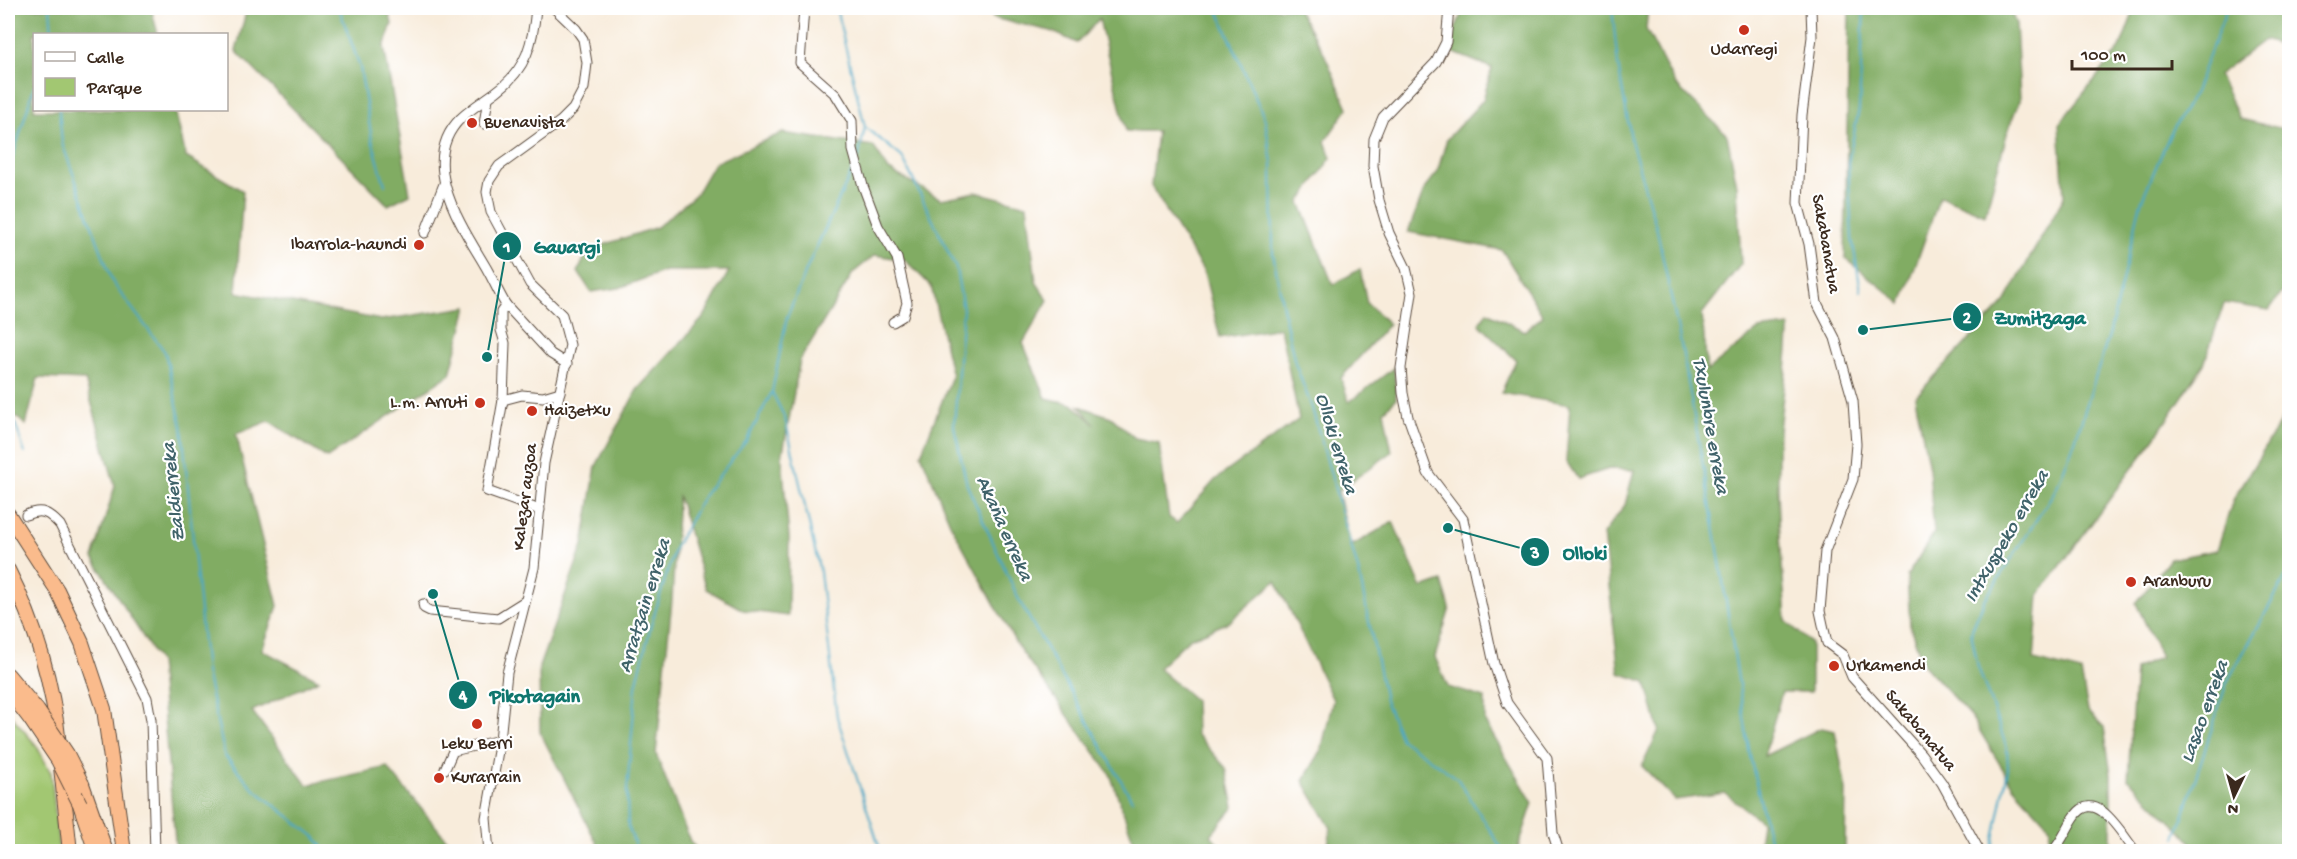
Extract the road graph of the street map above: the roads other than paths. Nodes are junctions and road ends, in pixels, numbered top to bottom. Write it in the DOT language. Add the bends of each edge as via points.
graph roads {
  1 [pos="536,8"];
  2 [pos="554,8"];
  3 [pos="804,8"];
  4 [pos="1449,8"];
  5 [pos="1811,8"];
  6 [pos="488,98"];
  7 [pos="484,124"];
  8 [pos="444,184"];
  9 [pos="425,232"];
  10 [pos="506,305"];
  11 [pos="893,322"];
  12 [pos="567,363"];
  13 [pos="560,392"];
  14 [pos="503,400"];
  15 [pos="540,510"];
  16 [pos="8,514"];
  17 [pos="26,514"];
  18 [pos="8,570"];
  19 [pos="525,601"];
  20 [pos="423,604"];
  21 [pos="8,675"];
  22 [pos="8,690"];
  23 [pos="34,715"];
  24 [pos="500,740"];
  25 [pos="445,770"];
  26 [pos="70,852"];
  27 [pos="96,852"];
  28 [pos="106,852"];
  29 [pos="124,852"];
  30 [pos="155,852"];
  31 [pos="489,852"];
  32 [pos="1559,852"];
  33 [pos="1980,852"];
  34 [pos="2052,852"];
  35 [pos="2136,852"];
  1 -- 6 [label="street" via="533,40 522,66"];
  2 -- 12 [label="street, Kalezar auzoa" via="583,39 587,63 584,88 561,121 495,171 487,186 487,198 496,225 530,284 562,315 569,338"];
  3 -- 11 [label="street" via="800,63 836,95 852,121 858,168 878,226 897,258 908,303 903,316"];
  4 -- 32 [label="street" via="1446,42 1436,62 1383,117 1374,139 1379,200 1412,293 1401,368 1403,393 1428,473 1463,519 1494,664 1507,703 1548,758 1553,833"];
  5 -- 33 [label="street, Sakabanatua" via="1798,203 1809,244 1817,303 1835,338 1853,401 1856,444 1853,479 1824,550 1820,611 1827,643 1844,655 1852,677 1921,754 1942,783"];
  6 -- 7 [label="street"];
  6 -- 8 [label="street" via="452,129 443,155"];
  8 -- 9 [label="street"];
  8 -- 10 [label="street"];
  10 -- 12 [label="street" via="551,354"];
  10 -- 14 [label="street" via="501,312 505,343"];
  12 -- 13 [label="street, Kalezar auzoa"];
  13 -- 14 [label="street"];
  13 -- 15 [label="street, Kalezar auzoa" via="544,463"];
  14 -- 15 [label="street" via="487,491"];
  15 -- 19 [label="street, Kalezar auzoa" via="534,568"];
  16 -- 29 [label="highway" via="57,590 82,643 104,709"];
  17 -- 30 [label="street" via="37,510 60,525 147,698"];
  18 -- 26 [label="highway" via="43,657 56,718"];
  19 -- 20 [label="street" via="498,618 430,611"];
  19 -- 24 [label="street, Kalezar auzoa" via="507,673"];
  21 -- 23 [label="highway"];
  22 -- 23 [label="highway"];
  23 -- 27 [label="highway, bridge" via="80,804"];
  23 -- 28 [label="highway, bridge" via="67,754"];
  24 -- 25 [label="street" via="453,751"];
  24 -- 31 [label="street, Kalezar auzoa" via="486,818"];
  34 -- 35 [label="street" via="2077,813 2096,807 2105,812"];
}
